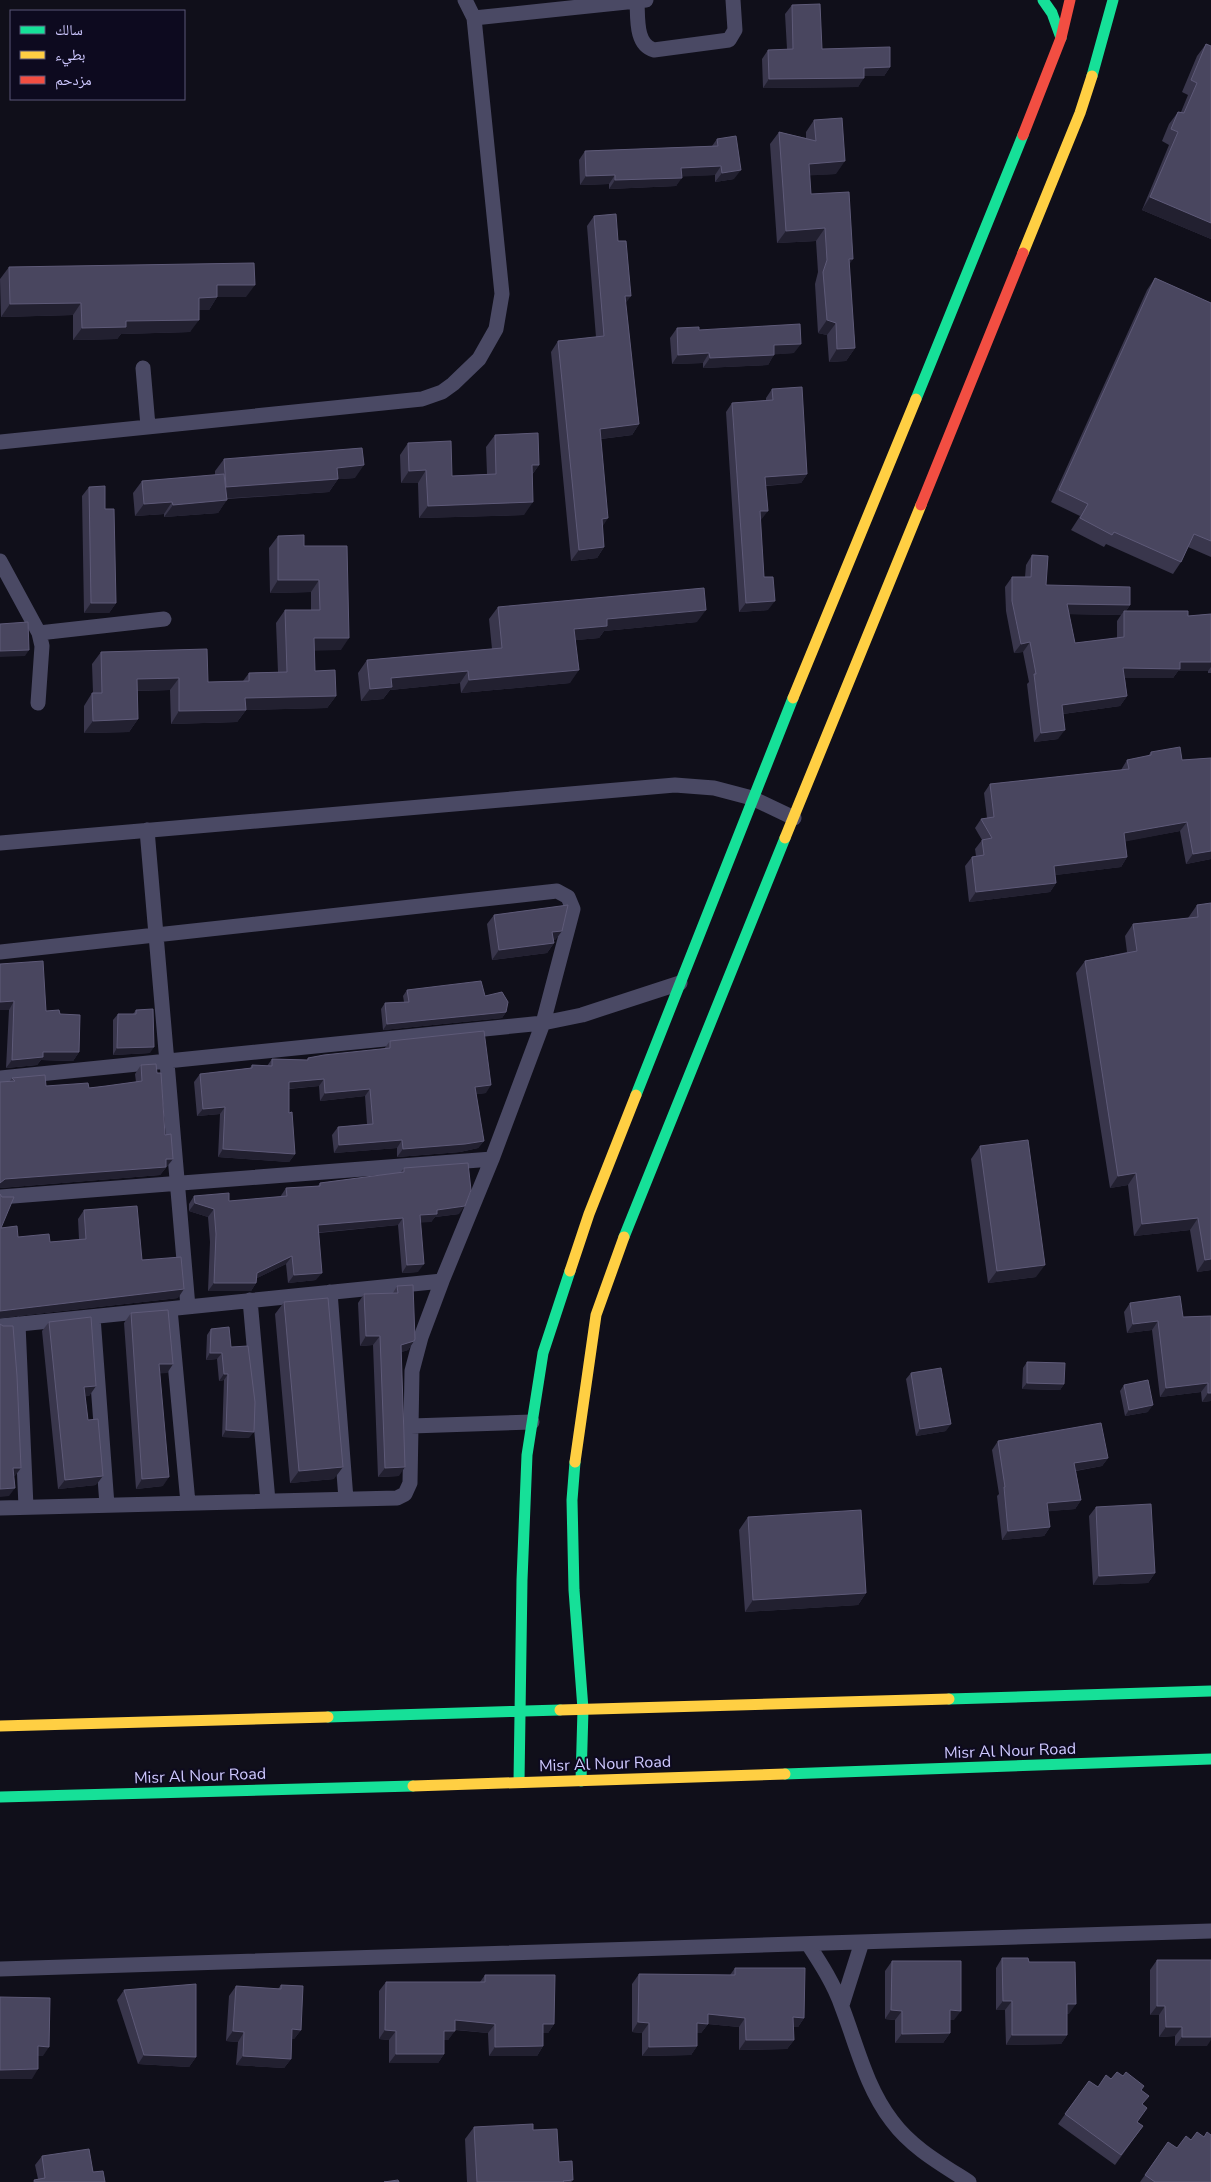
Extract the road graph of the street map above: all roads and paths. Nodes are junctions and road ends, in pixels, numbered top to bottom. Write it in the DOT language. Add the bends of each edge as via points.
graph roads {
  1 [pos="465,0"];
  2 [pos="641,0"];
  3 [pos="733,0"];
  4 [pos="1043,0"];
  5 [pos="1070,0"];
  6 [pos="1113,0"];
  7 [pos="474,18"];
  8 [pos="1061,38"];
  9 [pos="143,368"];
  10 [pos="148,426"];
  11 [pos="0,442"];
  12 [pos="0,560"];
  13 [pos="164,619"];
  14 [pos="39,632"];
  15 [pos="38,703"];
  16 [pos="752,798"];
  17 [pos="794,818"];
  18 [pos="147,830"];
  19 [pos="0,842"];
  20 [pos="156,936"];
  21 [pos="0,952"];
  22 [pos="680,983"];
  23 [pos="543,1024"];
  24 [pos="167,1062"];
  25 [pos="0,1078"];
  26 [pos="492,1158"];
  27 [pos="178,1182"];
  28 [pos="0,1197"];
  29 [pos="442,1281"];
  30 [pos="330,1292"];
  31 [pos="250,1300"];
  32 [pos="188,1307"];
  33 [pos="170,1309"];
  34 [pos="93,1317"];
  35 [pos="18,1324"];
  36 [pos="0,1326"];
  37 [pos="532,1422"];
  38 [pos="411,1426"];
  39 [pos="346,1499"];
  40 [pos="268,1501"];
  41 [pos="188,1503"];
  42 [pos="107,1505"];
  43 [pos="26,1507"];
  44 [pos="0,1508"];
  45 [pos="1211,1691"];
  46 [pos="583,1709"];
  47 [pos="520,1712"];
  48 [pos="0,1726"];
  49 [pos="1211,1759"];
  50 [pos="581,1781"];
  51 [pos="519,1782"];
  52 [pos="0,1797"];
  53 [pos="1211,1931"];
  54 [pos="862,1942"];
  55 [pos="808,1944"];
  56 [pos="0,1969"];
  57 [pos="842,2005"];
  58 [pos="969,2182"];
  1 -- 7 [label="street"];
  2 -- 3 [label="street" via="641,40 654,50 729,40 735,30"];
  2 -- 7 [label="street"];
  4 -- 8 [label="street" via="1052,13"];
  5 -- 8 [label="street"];
  6 -- 17 [label="street" via="1080,113"];
  7 -- 10 [label="street" via="502,294 496,329 479,359 448,388 422,399"];
  8 -- 16 [label="street"];
  9 -- 10 [label="street"];
  10 -- 11 [label="street"];
  12 -- 14 [label="street"];
  13 -- 14 [label="street"];
  14 -- 15 [label="street" via="42,646"];
  16 -- 17 [label="street"];
  16 -- 18 [label="street" via="714,788 674,784"];
  16 -- 22 [label="street"];
  17 -- 46 [label="street" via="627,1228 596,1314 572,1500 574,1590"];
  18 -- 19 [label="street"];
  18 -- 20 [label="street"];
  20 -- 21 [label="street"];
  20 -- 23 [label="street" via="557,891 568,897 573,909"];
  20 -- 24 [label="street"];
  22 -- 23 [label="street" via="582,1015"];
  22 -- 37 [label="street" via="586,1223 543,1352"];
  23 -- 24 [label="street"];
  23 -- 26 [label="street"];
  24 -- 25 [label="street"];
  24 -- 27 [label="street"];
  26 -- 27 [label="street"];
  26 -- 29 [label="street"];
  27 -- 28 [label="street"];
  27 -- 32 [label="street"];
  29 -- 30 [label="street"];
  29 -- 38 [label="street" via="412,1371"];
  30 -- 31 [label="street"];
  30 -- 39 [label="street"];
  31 -- 32 [label="street"];
  31 -- 40 [label="street"];
  32 -- 33 [label="street"];
  33 -- 34 [label="street"];
  33 -- 41 [label="street"];
  34 -- 35 [label="street"];
  34 -- 42 [label="street"];
  35 -- 36 [label="street"];
  35 -- 43 [label="street"];
  37 -- 38 [label="street"];
  37 -- 47 [label="street" via="527,1455"];
  38 -- 39 [label="street" via="410,1483 405,1494 397,1498"];
  39 -- 40 [label="street"];
  40 -- 41 [label="street"];
  41 -- 42 [label="street"];
  42 -- 43 [label="street"];
  43 -- 44 [label="street"];
  45 -- 46 [label="street"];
  46 -- 47 [label="street"];
  46 -- 50 [label="street"];
  47 -- 48 [label="street"];
  47 -- 51 [label="street"];
  49 -- 50 [label="street, Misr Al Nour Road"];
  50 -- 51 [label="street, Misr Al Nour Road"];
  51 -- 52 [label="street, Misr Al Nour Road"];
  53 -- 54 [label="street"];
  54 -- 55 [label="street"];
  54 -- 57 [label="street"];
  55 -- 56 [label="street"];
  55 -- 57 [label="street"];
  57 -- 58 [label="street" via="866,2078 892,2122 918,2149"];
}
